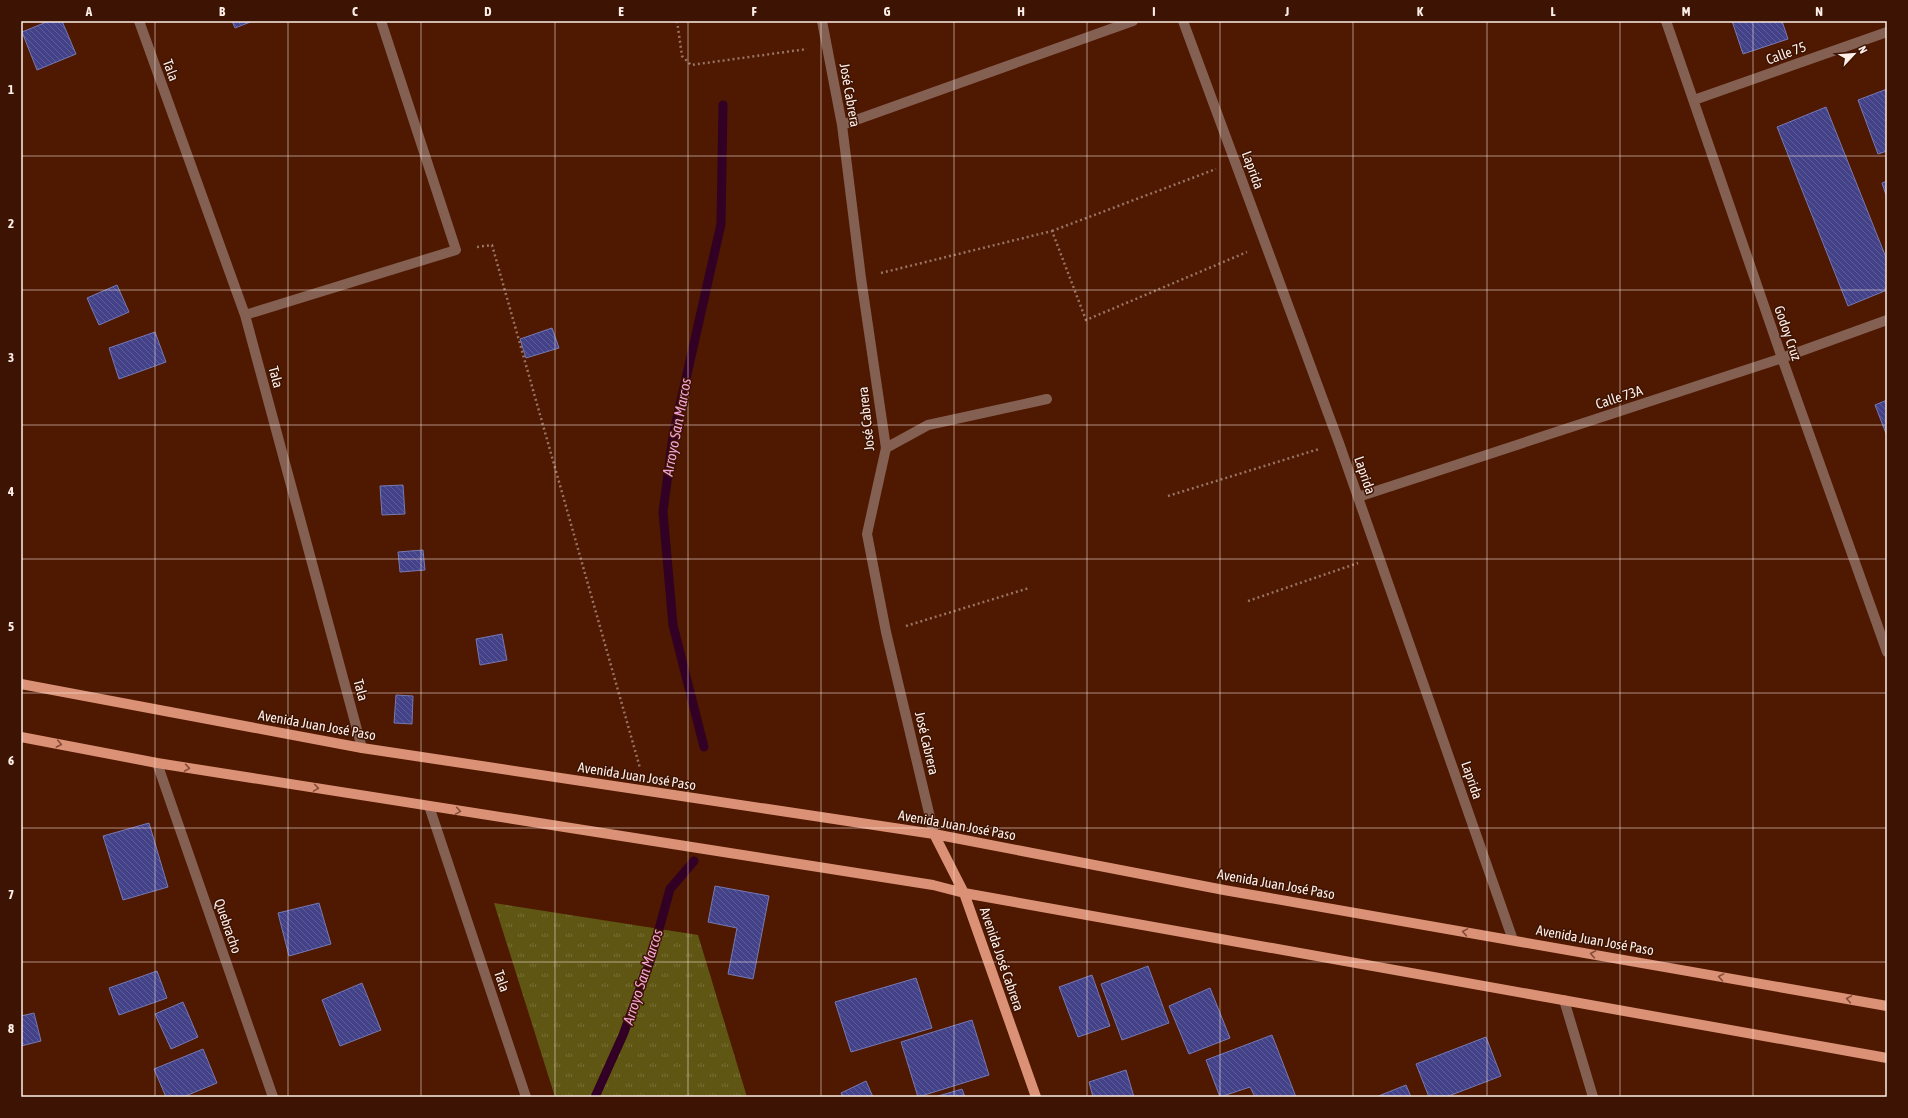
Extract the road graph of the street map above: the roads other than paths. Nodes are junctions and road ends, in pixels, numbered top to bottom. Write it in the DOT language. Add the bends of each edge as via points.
graph roads {
  1 [pos="139,21"];
  2 [pos="380,21"];
  3 [pos="822,21"];
  4 [pos="1133,21"];
  5 [pos="1183,21"];
  6 [pos="1666,21"];
  7 [pos="1887,32"];
  8 [pos="1694,100"];
  9 [pos="842,125"];
  10 [pos="245,315"];
  11 [pos="1887,320"];
  12 [pos="1782,358"];
  13 [pos="1047,399"];
  14 [pos="886,448"];
  15 [pos="1358,497"];
  16 [pos="1887,652"];
  17 [pos="21,684"];
  18 [pos="21,737"];
  19 [pos="362,748"];
  20 [pos="157,763"];
  21 [pos="428,806"];
  22 [pos="934,834"];
  23 [pos="964,893"];
  24 [pos="1513,940"];
  25 [pos="1564,1000"];
  26 [pos="1887,1006"];
  27 [pos="1887,1058"];
  28 [pos="273,1097"];
  29 [pos="526,1097"];
  30 [pos="1036,1097"];
  31 [pos="1593,1097"];
  1 -- 10 [label="street, Tala"];
  2 -- 10 [label="street" via="456,250"];
  3 -- 9 [label="street, José Cabrera"];
  4 -- 9 [label="street"];
  5 -- 15 [label="street, Laprida"];
  6 -- 8 [label="street, Godoy Cruz"];
  7 -- 8 [label="street, Calle 75"];
  8 -- 12 [label="street, Godoy Cruz"];
  9 -- 14 [label="street, José Cabrera"];
  10 -- 19 [label="street, Tala"];
  11 -- 12 [label="street, Calle 73A"];
  12 -- 15 [label="street, Calle 73A"];
  12 -- 16 [label="street, Godoy Cruz"];
  13 -- 14 [label="street" via="928,425"];
  14 -- 22 [label="street, José Cabrera" via="867,534 886,632"];
  15 -- 24 [label="street, Laprida"];
  17 -- 19 [label="main road, Avenida Juan José Paso"];
  18 -- 20 [label="main road, one-way"];
  19 -- 22 [label="main road, Avenida Juan José Paso"];
  20 -- 21 [label="main road, one-way"];
  20 -- 28 [label="street, Quebracho"];
  21 -- 23 [label="main road, one-way" via="933,885"];
  21 -- 29 [label="street, Tala"];
  22 -- 23 [label="main road, Avenida José Cabrera"];
  24 -- 22 [label="main road, Avenida Juan José Paso, one-way" via="1224,890"];
  23 -- 25 [label="main road"];
  23 -- 30 [label="main road, Avenida José Cabrera"];
  26 -- 24 [label="main road, Avenida Juan José Paso, one-way"];
  25 -- 27 [label="main road"];
  25 -- 31 [label="street"];
}
